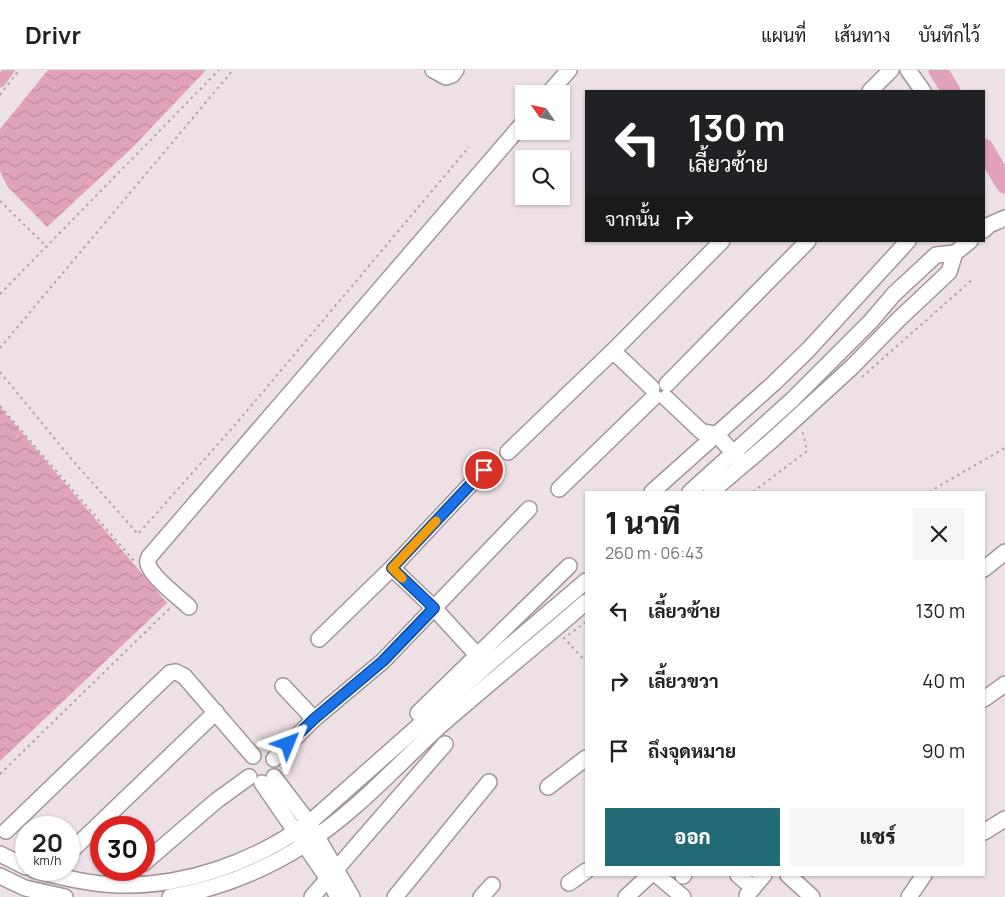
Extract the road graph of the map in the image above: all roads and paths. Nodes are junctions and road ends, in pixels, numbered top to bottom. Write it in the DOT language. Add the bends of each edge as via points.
graph roads {
  1 [pos="19,70"];
  2 [pos="219,70"];
  3 [pos="234,70"];
  4 [pos="433,70"];
  5 [pos="456,70"];
  6 [pos="569,70"];
  7 [pos="891,70"];
  8 [pos="908,70"];
  9 [pos="556,85"];
  10 [pos="871,90"];
  11 [pos="922,90"];
  12 [pos="0,95"];
  13 [pos="515,132"];
  14 [pos="469,146"];
  15 [pos="0,201"];
  16 [pos="1005,218"];
  17 [pos="986,228"];
  18 [pos="721,242"];
  19 [pos="807,242"];
  20 [pos="907,242"];
  21 [pos="969,242"];
  22 [pos="47,247"];
  23 [pos="955,253"];
  24 [pos="974,278"];
  25 [pos="0,294"];
  26 [pos="886,304"];
  27 [pos="899,319"];
  28 [pos="0,348"];
  29 [pos="613,351"];
  30 [pos="0,372"];
  31 [pos="862,377"];
  32 [pos="660,392"];
  33 [pos="0,406"];
  34 [pos="802,429"];
  35 [pos="707,437"];
  36 [pos="1005,448"];
  37 [pos="508,452"];
  38 [pos="738,459"];
  39 [pos="484,470"];
  40 [pos="725,471"];
  41 [pos="559,489"];
  42 [pos="653,491"];
  43 [pos="692,491"];
  44 [pos="712,491"];
  45 [pos="755,491"];
  46 [pos="931,491"];
  47 [pos="529,508"];
  48 [pos="1005,552"];
  49 [pos="568,566"];
  50 [pos="392,568"];
  51 [pos="985,568"];
  52 [pos="140,569"];
  53 [pos="585,582"];
  54 [pos="585,603"];
  55 [pos="172,606"];
  56 [pos="189,607"];
  57 [pos="434,608"];
  58 [pos="585,623"];
  59 [pos="319,639"];
  60 [pos="477,655"];
  61 [pos="585,661"];
  62 [pos="497,667"];
  63 [pos="1005,684"];
  64 [pos="283,686"];
  65 [pos="985,699"];
  66 [pos="216,712"];
  67 [pos="314,719"];
  68 [pos="446,744"];
  69 [pos="253,756"];
  70 [pos="274,759"];
  71 [pos="585,759"];
  72 [pos="0,774"];
  73 [pos="261,779"];
  74 [pos="489,782"];
  75 [pos="548,787"];
  76 [pos="334,790"];
  77 [pos="1005,819"];
  78 [pos="313,829"];
  79 [pos="6,831"];
  80 [pos="985,831"];
  81 [pos="300,839"];
  82 [pos="80,842"];
  83 [pos="0,854"];
  84 [pos="155,854"];
  85 [pos="15,862"];
  86 [pos="585,872"];
  87 [pos="333,874"];
  88 [pos="0,876"];
  89 [pos="649,876"];
  90 [pos="658,876"];
  91 [pos="739,876"];
  92 [pos="763,876"];
  93 [pos="789,876"];
  94 [pos="923,876"];
  95 [pos="50,881"];
  96 [pos="80,881"];
  97 [pos="569,883"];
  98 [pos="492,885"];
  99 [pos="155,890"];
  100 [pos="48,893"];
  101 [pos="65,897"];
  102 [pos="170,897"];
  103 [pos="312,897"];
  104 [pos="338,897"];
  105 [pos="352,897"];
  106 [pos="395,897"];
  107 [pos="481,897"];
  108 [pos="626,897"];
  109 [pos="683,897"];
  110 [pos="811,897"];
  111 [pos="909,897"];
  1 -- 12 [label="path"];
  2 -- 22 [label="path"];
  3 -- 28 [label="path"];
  4 -- 5 [label="street" via="446,77"];
  6 -- 9 [label="street"];
  7 -- 10 [label="street"];
  8 -- 11 [label="street"];
  13 -- 56 [label="street" via="149,557 148,565 156,576"];
  14 -- 30 [label="path" via="235,425 138,534"];
  15 -- 22 [label="path"];
  16 -- 17 [label="street"];
  18 -- 29 [label="street"];
  19 -- 32 [label="street"];
  20 -- 35 [label="street" via="808,350 774,383"];
  21 -- 23 [label="street"];
  22 -- 25 [label="path"];
  23 -- 26 [label="street" via="936,255"];
  23 -- 27 [label="street" via="949,272"];
  24 -- 31 [label="path"];
  26 -- 27 [label="street"];
  26 -- 38 [label="street"];
  27 -- 38 [label="street" via="770,442"];
  29 -- 32 [label="street"];
  29 -- 37 [label="street"];
  32 -- 35 [label="street"];
  32 -- 41 [label="street"];
  33 -- 52 [label="path"];
  34 -- 45 [label="path" via="807,451"];
  35 -- 38 [label="street"];
  35 -- 40 [label="street"];
  35 -- 42 [label="street"];
  36 -- 46 [label="path"];
  38 -- 40 [label="street"];
  39 -- 50 [label="street"];
  40 -- 43 [label="street"];
  40 -- 44 [label="street"];
  47 -- 57 [label="street"];
  48 -- 51 [label="street"];
  49 -- 60 [label="street"];
  50 -- 57 [label="street"];
  50 -- 59 [label="street"];
  53 -- 62 [label="street"];
  54 -- 62 [label="street"];
  55 -- 72 [label="path"];
  57 -- 60 [label="street"];
  57 -- 67 [label="street" via="383,661"];
  58 -- 61 [label="path" via="564,638"];
  60 -- 76 [label="street"];
  62 -- 78 [label="street" via="441,725 348,812"];
  63 -- 65 [label="street"];
  64 -- 67 [label="street"];
  66 -- 69 [label="street"];
  66 -- 79 [label="street" via="184,676 170,673"];
  66 -- 82 [label="street"];
  67 -- 70 [label="street"];
  68 -- 87 [label="street"];
  69 -- 70 [label="street" via="262,752"];
  69 -- 73 [label="street" via="246,766"];
  70 -- 73 [label="street" via="277,768"];
  71 -- 75 [label="street"];
  73 -- 78 [label="street"];
  73 -- 81 [label="street"];
  73 -- 84 [label="street" via="216,801"];
  74 -- 106 [label="street"];
  77 -- 80 [label="street"];
  78 -- 81 [label="street"];
  78 -- 87 [label="street"];
  81 -- 87 [label="street"];
  81 -- 99 [label="street"];
  81 -- 102 [label="street" via="250,874 226,884"];
  83 -- 85 [label="street"];
  86 -- 97 [label="street"];
  87 -- 103 [label="street"];
  87 -- 104 [label="street"];
  87 -- 105 [label="street"];
  88 -- 100 [label="street" via="25,888"];
  89 -- 108 [label="street"];
  90 -- 109 [label="street"];
  91 -- 92 [label="street" via="750,891"];
  93 -- 110 [label="street"];
  94 -- 111 [label="street"];
  95 -- 100 [label="street"];
  96 -- 99 [label="street"];
  98 -- 107 [label="street"];
  100 -- 101 [label="street"];
}
